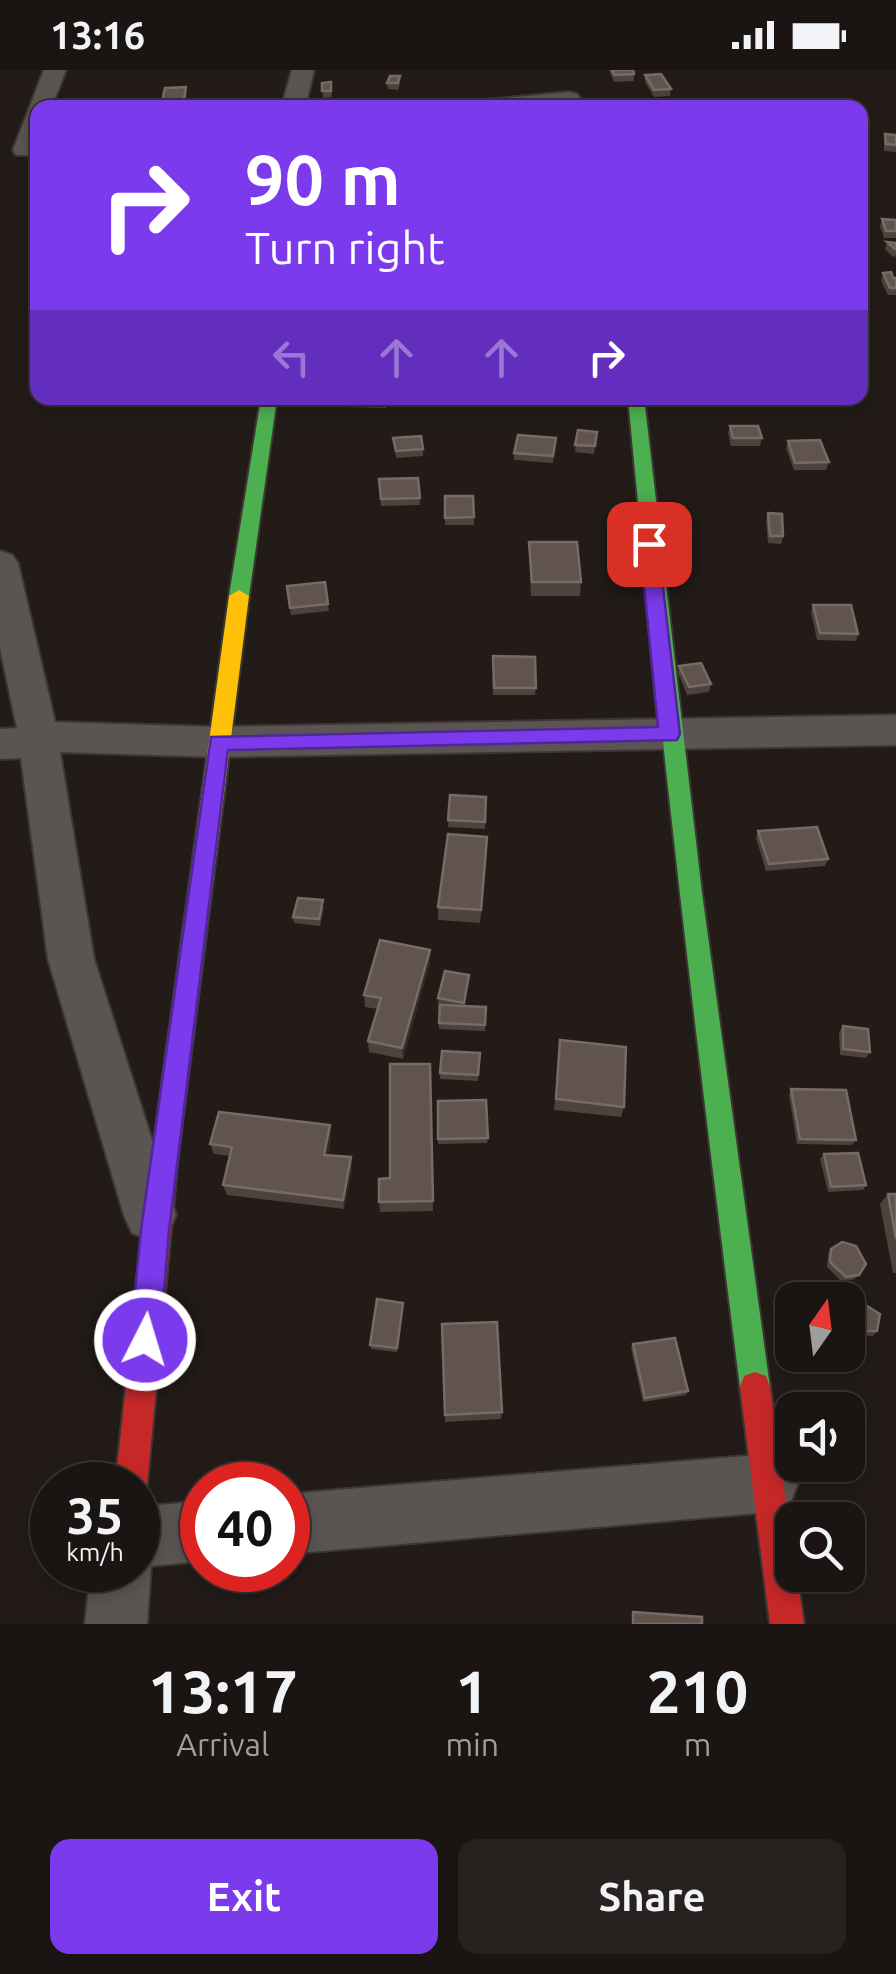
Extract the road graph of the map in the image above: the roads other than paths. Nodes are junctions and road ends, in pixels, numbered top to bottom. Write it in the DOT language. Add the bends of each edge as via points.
graph roads {
  1 [pos="54,70"];
  2 [pos="303,70"];
  3 [pos="564,70"];
  4 [pos="42,100"];
  5 [pos="295,100"];
  6 [pos="569,100"];
  7 [pos="268,405"];
  8 [pos="637,405"];
  9 [pos="0,563"];
  10 [pos="896,730"];
  11 [pos="669,734"];
  12 [pos="19,740"];
  13 [pos="218,742"];
  14 [pos="155,1230"];
  15 [pos="133,1462"];
  16 [pos="769,1482"];
  17 [pos="310,1522"];
  18 [pos="120,1592"];
  19 [pos="116,1624"];
  20 [pos="787,1624"];
  1 -- 4 [label="street"];
  2 -- 5 [label="street"];
  3 -- 6 [label="street"];
  7 -- 13 [label="street"];
  8 -- 11 [label="street"];
  9 -- 12 [label="street"];
  10 -- 11 [label="street"];
  11 -- 13 [label="street"];
  11 -- 16 [label="street"];
  12 -- 13 [label="street"];
  12 -- 14 [label="street" via="72,960"];
  13 -- 14 [label="street"];
  14 -- 15 [label="street"];
  16 -- 17 [label="street"];
  16 -- 20 [label="street"];
  18 -- 19 [label="street"];
}
